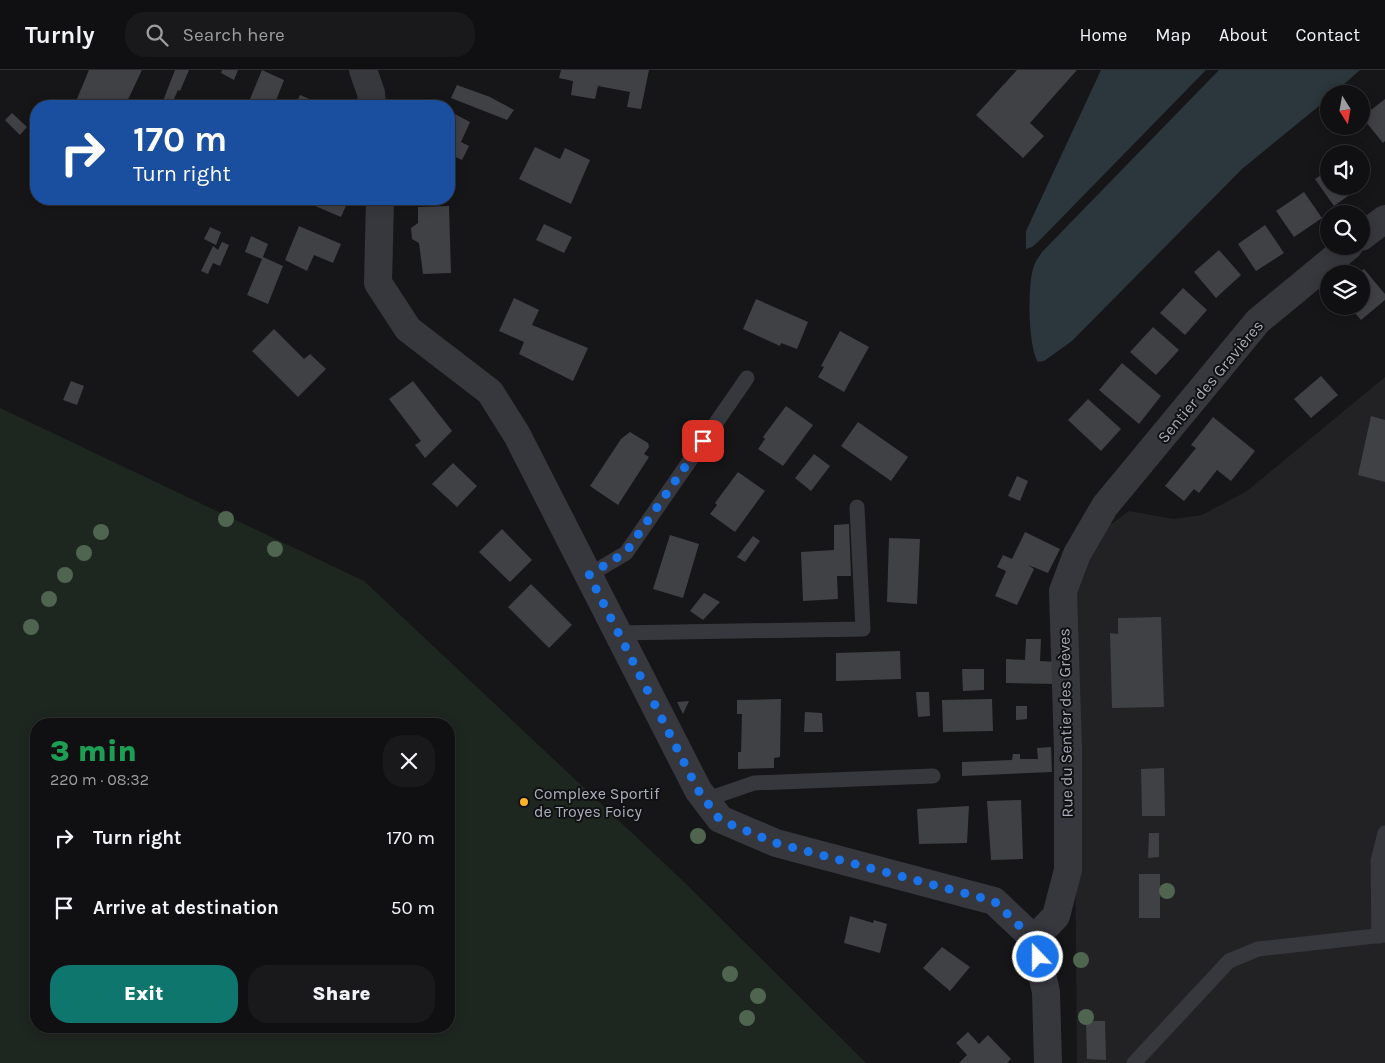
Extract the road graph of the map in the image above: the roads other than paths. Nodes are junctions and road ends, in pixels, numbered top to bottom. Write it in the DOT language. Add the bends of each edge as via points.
graph roads {
  1 [pos="363,70"];
  2 [pos="372,100"];
  3 [pos="380,205"];
  4 [pos="1385,219"];
  5 [pos="1370,230"];
  6 [pos="1338,255"];
  7 [pos="747,378"];
  8 [pos="1105,506"];
  9 [pos="858,507"];
  10 [pos="589,575"];
  11 [pos="618,633"];
  12 [pos="933,776"];
  13 [pos="705,800"];
  14 [pos="1385,833"];
  15 [pos="1382,935"];
  16 [pos="1034,940"];
  17 [pos="1048,1063"];
  18 [pos="1134,1063"];
  1 -- 2 [label="street"];
  3 -- 10 [label="street" via="378,283 408,329 490,392 517,434"];
  4 -- 5 [label="street"];
  6 -- 8 [label="street, Sentier des Gravières" via="1258,322"];
  7 -- 10 [label="lane" via="626,552"];
  8 -- 16 [label="street, Rue du Sentier des Grèves" via="1077,554 1063,591 1068,870 1056,916"];
  9 -- 11 [label="lane" via="863,629"];
  10 -- 11 [label="street"];
  11 -- 13 [label="street"];
  12 -- 13 [label="lane" via="754,783"];
  13 -- 16 [label="street" via="720,820 776,843 994,901"];
  14 -- 15 [label="lane" via="1378,861"];
  15 -- 18 [label="lane" via="1258,949 1229,961"];
  16 -- 17 [label="street" via="1046,992"];
}
